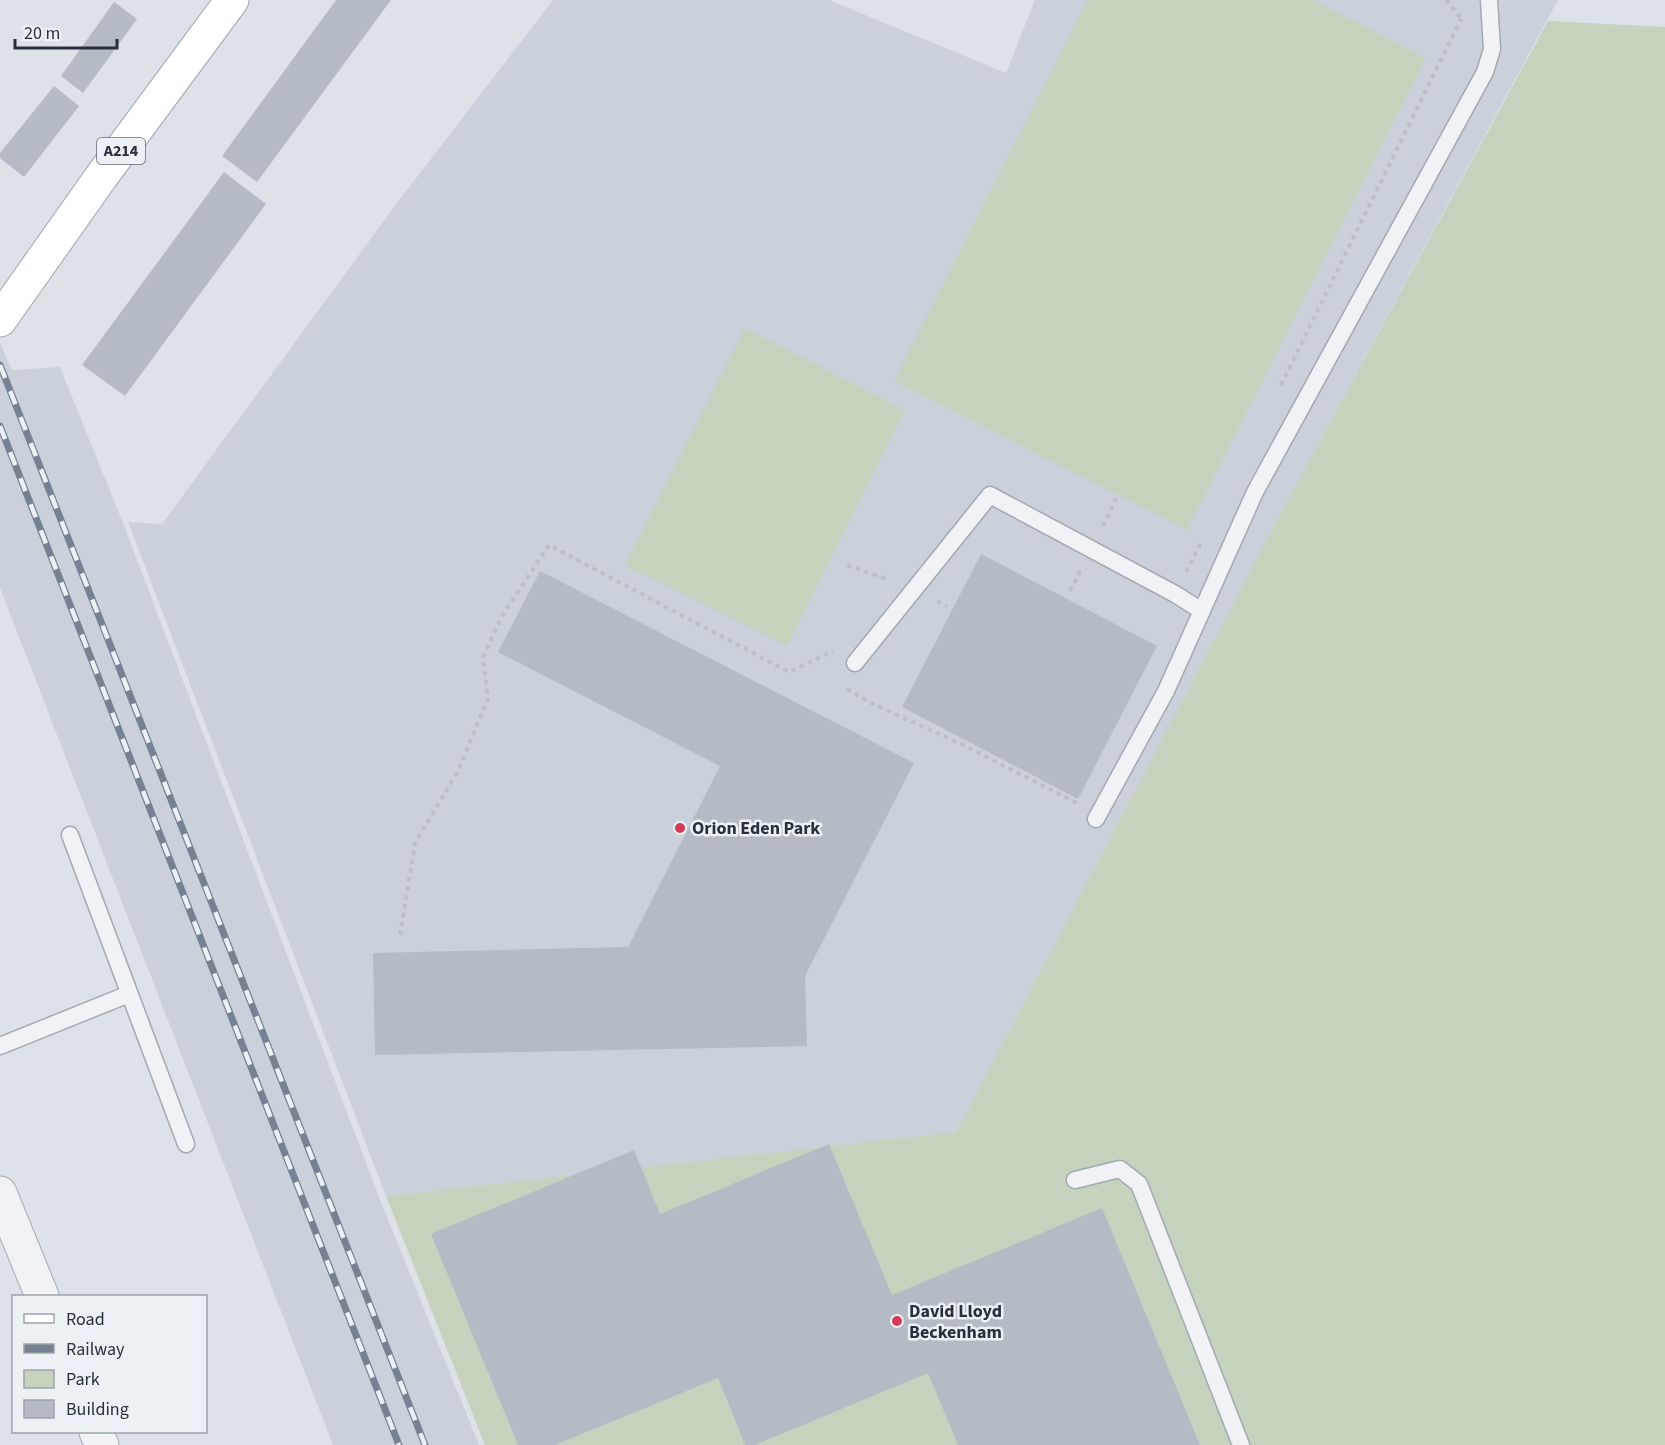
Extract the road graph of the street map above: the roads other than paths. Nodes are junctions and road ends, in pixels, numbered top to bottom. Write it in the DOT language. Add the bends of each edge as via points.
graph roads {
  1 [pos="232,0"];
  2 [pos="1489,0"];
  3 [pos="0,320"];
  4 [pos="1202,611"];
  5 [pos="855,663"];
  6 [pos="1096,819"];
  7 [pos="70,835"];
  8 [pos="129,994"];
  9 [pos="0,1046"];
  10 [pos="186,1144"];
  11 [pos="1075,1180"];
  12 [pos="0,1193"];
  13 [pos="42,1295"];
  14 [pos="1241,1445"];
  1 -- 3 [label="main road, A214"];
  2 -- 4 [label="lane" via="1492,49 1485,72 1255,492"];
  4 -- 5 [label="lane" via="990,495"];
  4 -- 6 [label="lane" via="1166,691"];
  7 -- 8 [label="lane"];
  8 -- 9 [label="lane"];
  8 -- 10 [label="lane"];
  11 -- 14 [label="lane" via="1120,1169 1139,1184"];
  12 -- 13 [label="street"];
}
